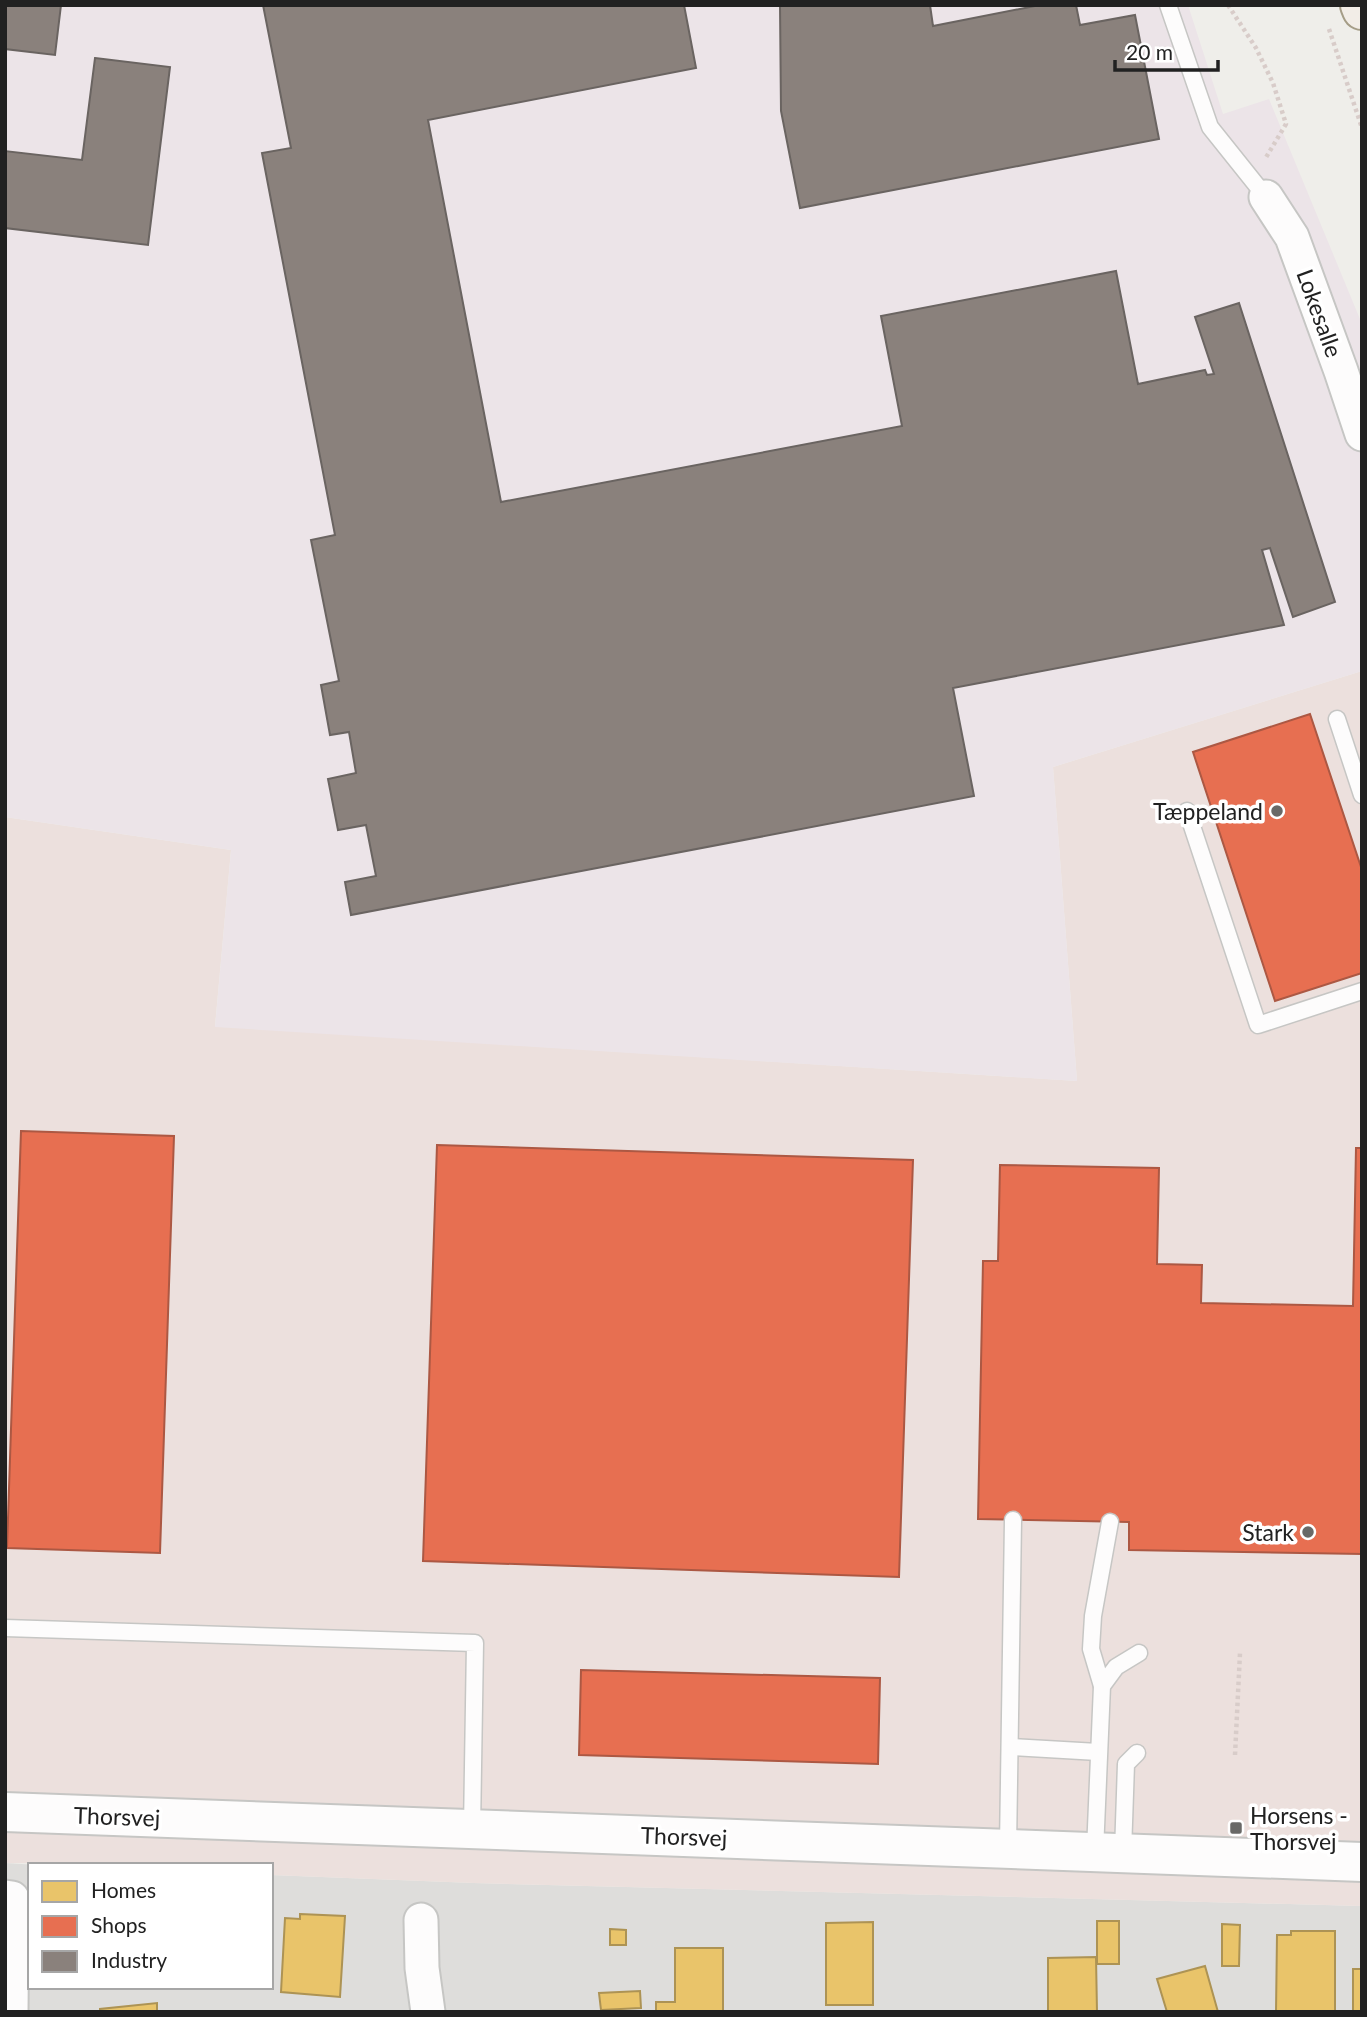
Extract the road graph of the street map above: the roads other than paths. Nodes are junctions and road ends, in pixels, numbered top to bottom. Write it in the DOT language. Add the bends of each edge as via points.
graph roads {
  1 [pos="1168,5"];
  2 [pos="1259,189"];
  3 [pos="1362,434"];
  4 [pos="1337,719"];
  5 [pos="1362,795"];
  6 [pos="1187,811"];
  7 [pos="1362,991"];
  8 [pos="1013,1520"];
  9 [pos="1110,1522"];
  10 [pos="5,1628"];
  11 [pos="1139,1653"];
  12 [pos="1101,1686"];
  13 [pos="1010,1747"];
  14 [pos="1098,1752"];
  15 [pos="1137,1754"];
  16 [pos="5,1812"];
  17 [pos="472,1829"];
  18 [pos="1008,1847"];
  19 [pos="1109,1851"];
  20 [pos="1362,1862"];
  21 [pos="5,1897"];
  22 [pos="421,1920"];
  23 [pos="11,2012"];
  24 [pos="428,2012"];
  1 -- 2 [label="lane" via="1210,127"];
  2 -- 3 [label="street, Lokesalle" via="1292,237"];
  4 -- 5 [label="lane"];
  6 -- 7 [label="lane" via="1258,1025"];
  8 -- 13 [label="lane"];
  9 -- 12 [label="lane" via="1091,1649"];
  10 -- 17 [label="lane" via="475,1643"];
  11 -- 12 [label="lane" via="1116,1667"];
  12 -- 14 [label="lane"];
  13 -- 14 [label="lane"];
  13 -- 18 [label="lane"];
  14 -- 19 [label="lane"];
  15 -- 19 [label="lane" via="1126,1763"];
  16 -- 17 [label="street, Thorsvej"];
  17 -- 18 [label="street, Thorsvej"];
  18 -- 19 [label="street, Thorsvej"];
  19 -- 20 [label="street, Thorsvej"];
  21 -- 23 [label="street" via="12,1898"];
  22 -- 24 [label="street"];
}
